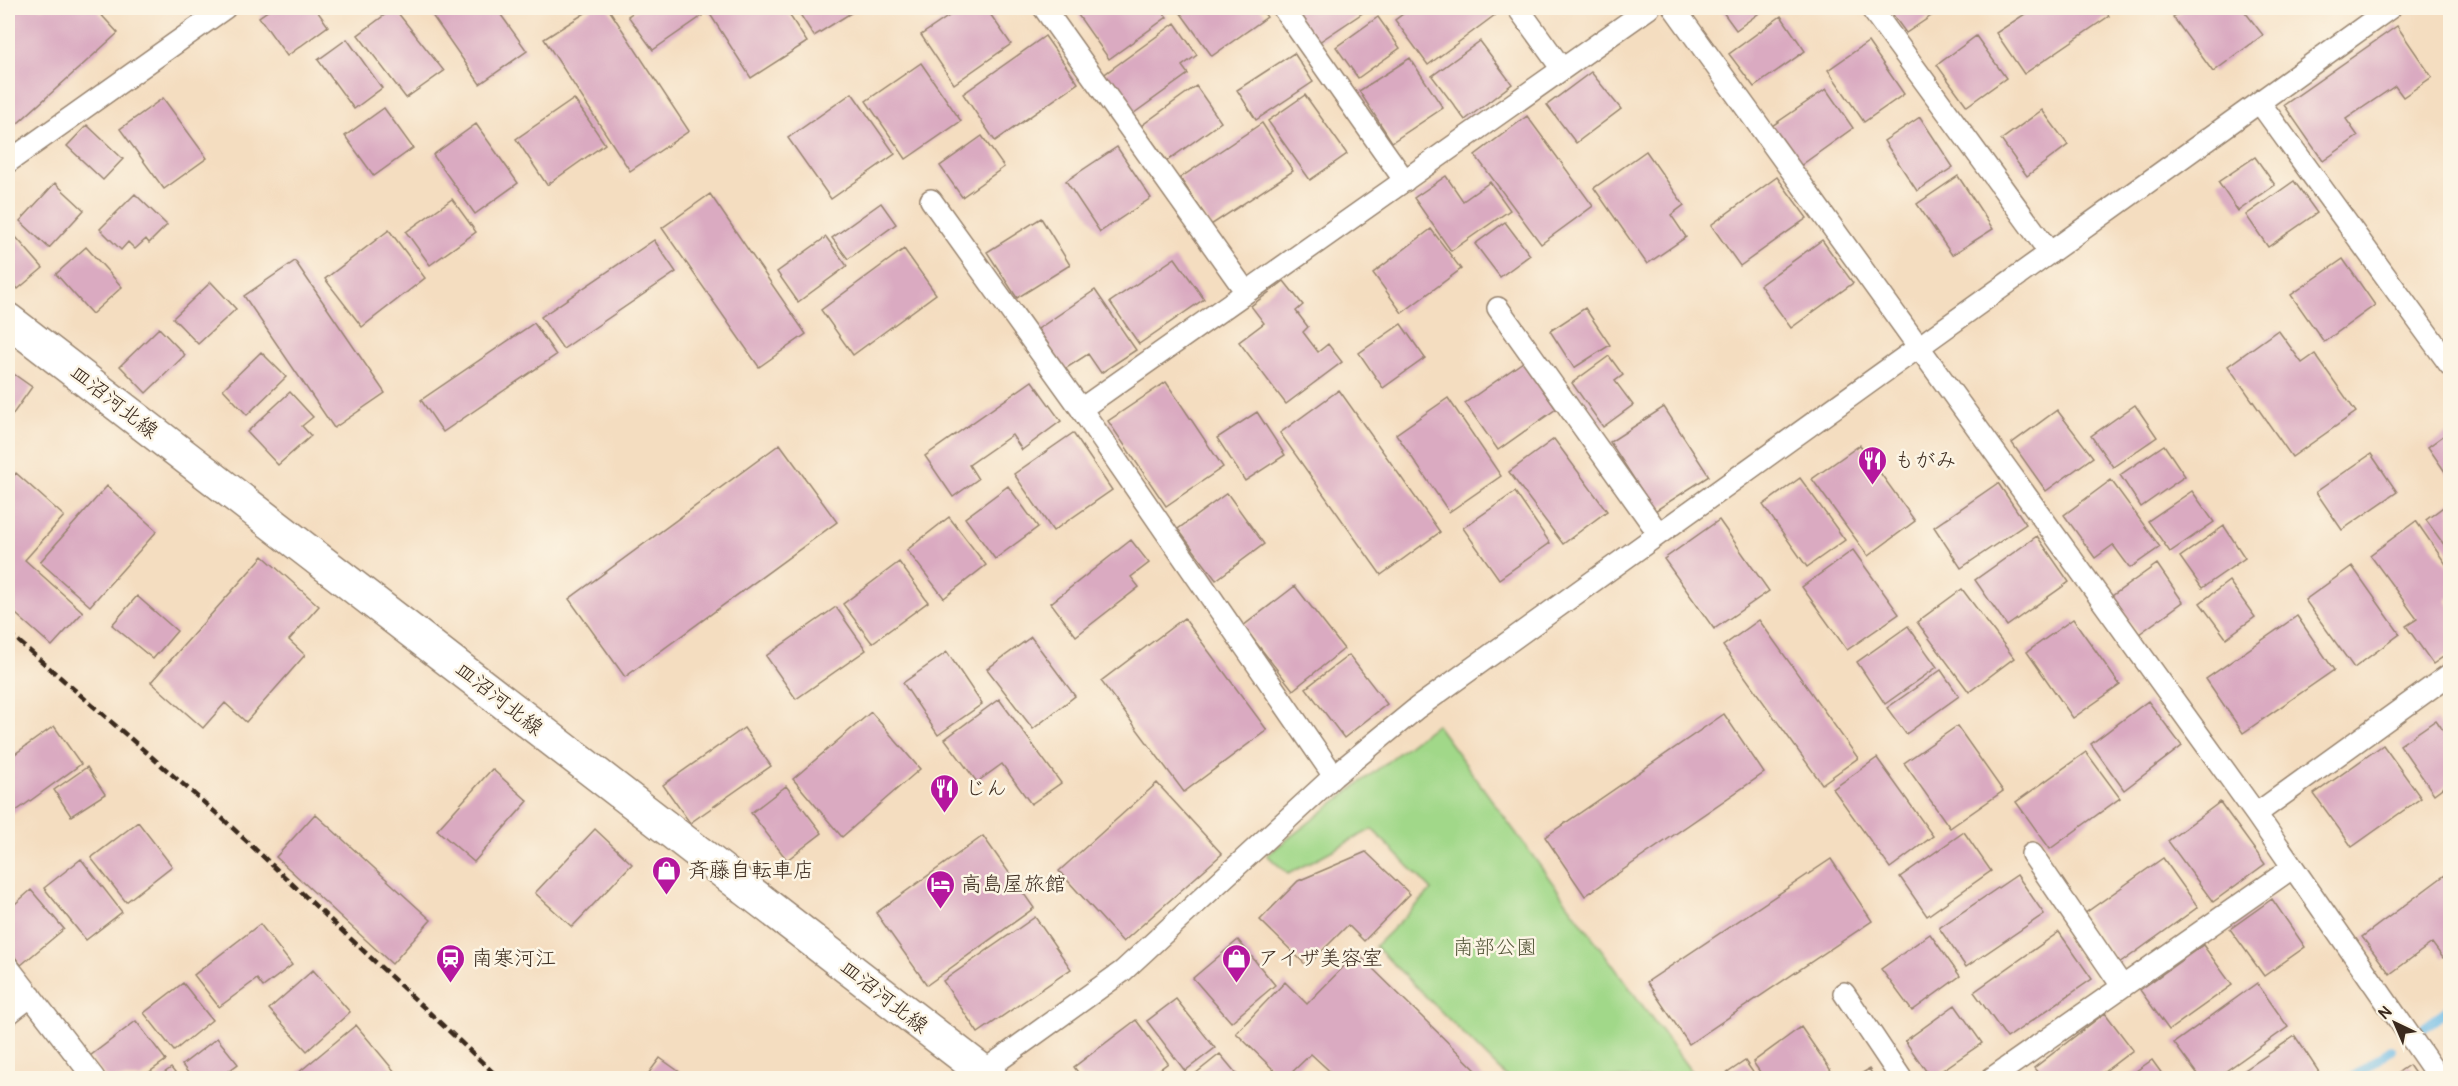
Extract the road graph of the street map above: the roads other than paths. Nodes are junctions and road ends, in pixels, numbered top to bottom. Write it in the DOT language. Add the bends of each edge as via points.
graph roads {
  1 [pos="225,8"];
  2 [pos="1044,8"];
  3 [pos="1283,8"];
  4 [pos="1518,8"];
  5 [pos="1649,8"];
  6 [pos="1674,8"];
  7 [pos="1872,8"];
  8 [pos="2390,8"];
  9 [pos="1562,69"];
  10 [pos="2260,103"];
  11 [pos="8,162"];
  12 [pos="1405,181"];
  13 [pos="931,200"];
  14 [pos="2050,253"];
  15 [pos="1246,292"];
  16 [pos="1498,308"];
  17 [pos="8,320"];
  18 [pos="1920,346"];
  19 [pos="2451,365"];
  20 [pos="1081,409"];
  21 [pos="1659,534"];
  22 [pos="2448,680"];
  23 [pos="1334,776"];
  24 [pos="2256,814"];
  25 [pos="2032,854"];
  26 [pos="2292,868"];
  27 [pos="8,967"];
  28 [pos="2122,986"];
  29 [pos="1844,993"];
  30 [pos="31,996"];
  31 [pos="8,1014"];
  32 [pos="982,1077"];
  33 [pos="94,1078"];
  34 [pos="1901,1078"];
  35 [pos="1992,1078"];
  36 [pos="2439,1078"];
  1 -- 11 [label="lane"];
  2 -- 15 [label="lane"];
  3 -- 12 [label="lane"];
  4 -- 9 [label="lane"];
  5 -- 9 [label="lane"];
  6 -- 18 [label="lane"];
  7 -- 14 [label="lane"];
  8 -- 10 [label="lane"];
  9 -- 12 [label="lane"];
  10 -- 14 [label="lane"];
  10 -- 19 [label="lane"];
  12 -- 15 [label="lane"];
  13 -- 20 [label="lane"];
  14 -- 18 [label="lane"];
  15 -- 20 [label="lane"];
  16 -- 21 [label="lane"];
  17 -- 32 [label="main road, 皿沼河北線"];
  18 -- 21 [label="lane"];
  18 -- 24 [label="lane"];
  20 -- 23 [label="lane"];
  21 -- 23 [label="lane" via="1417,708"];
  22 -- 24 [label="lane"];
  23 -- 32 [label="lane" via="1123,971"];
  24 -- 26 [label="lane"];
  25 -- 28 [label="lane"];
  26 -- 28 [label="lane"];
  26 -- 36 [label="lane"];
  27 -- 30 [label="lane"];
  28 -- 35 [label="lane"];
  29 -- 34 [label="lane"];
  30 -- 31 [label="lane"];
  30 -- 33 [label="lane"];
}
